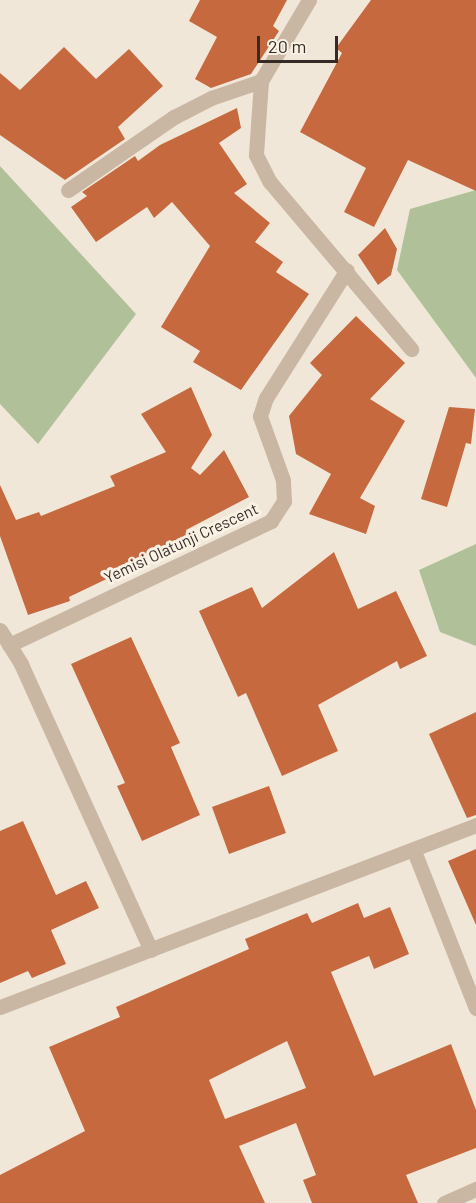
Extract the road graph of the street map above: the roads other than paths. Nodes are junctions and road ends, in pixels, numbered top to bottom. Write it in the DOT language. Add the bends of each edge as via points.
graph roads {
  1 [pos="309,0"];
  2 [pos="261,81"];
  3 [pos="68,190"];
  4 [pos="347,270"];
  5 [pos="411,349"];
  6 [pos="0,630"];
  7 [pos="9,645"];
  8 [pos="476,825"];
  9 [pos="414,851"];
  10 [pos="151,950"];
  11 [pos="0,1007"];
  12 [pos="476,1008"];
  13 [pos="476,1189"];
  14 [pos="444,1203"];
  1 -- 2 [label="street"];
  2 -- 3 [label="street" via="211,98 174,117"];
  2 -- 4 [label="street" via="256,155 270,182"];
  4 -- 5 [label="street"];
  4 -- 7 [label="street, Yemisi Olatunji Crescent" via="266,398 260,416 283,480 284,501 271,520"];
  6 -- 7 [label="street"];
  7 -- 10 [label="street"];
  8 -- 9 [label="street"];
  9 -- 10 [label="street"];
  9 -- 12 [label="street"];
  10 -- 11 [label="street"];
  13 -- 14 [label="street"];
}
